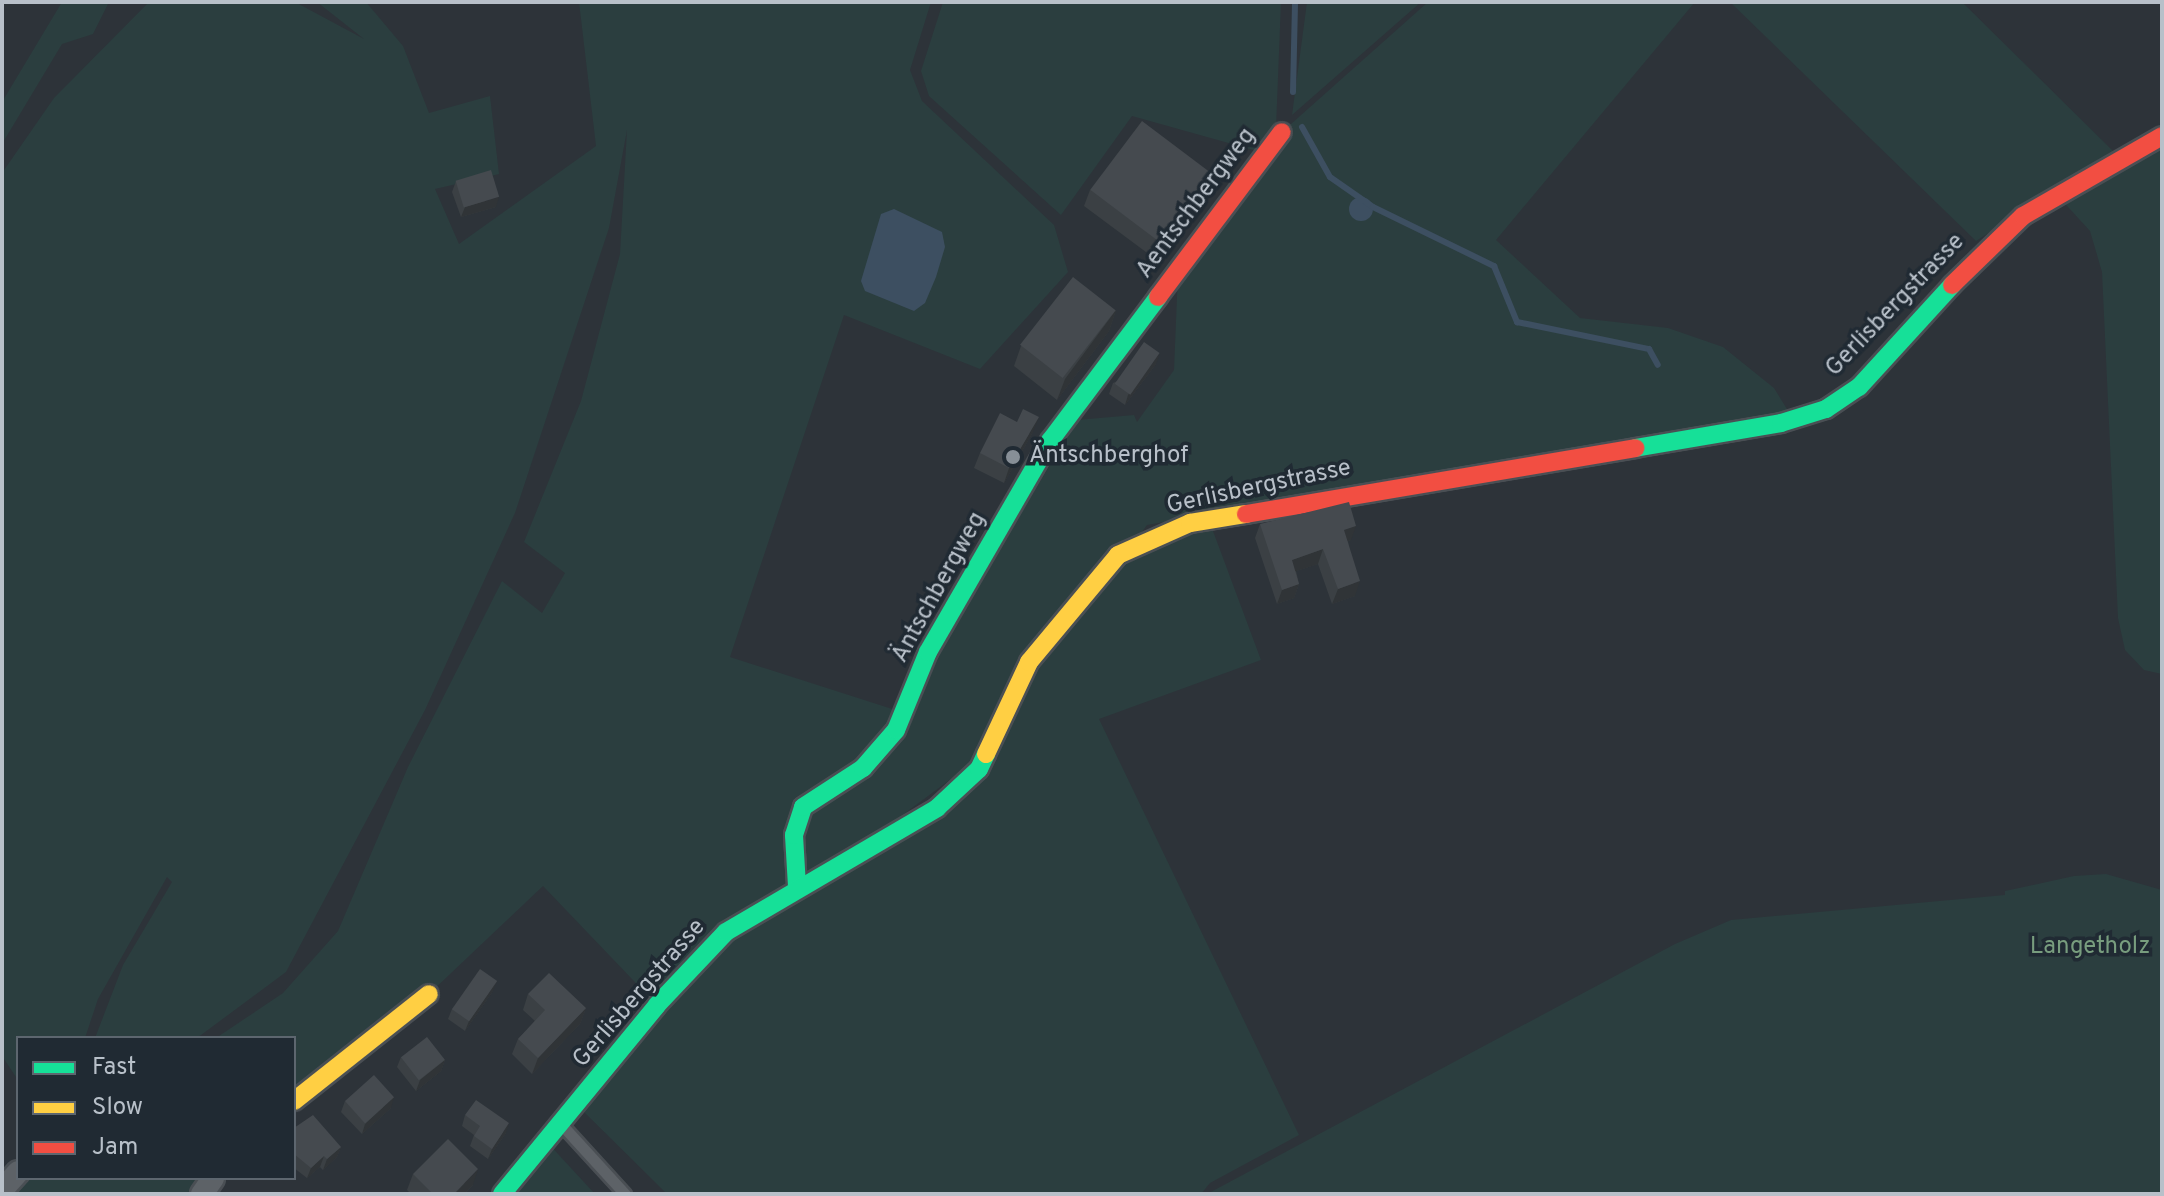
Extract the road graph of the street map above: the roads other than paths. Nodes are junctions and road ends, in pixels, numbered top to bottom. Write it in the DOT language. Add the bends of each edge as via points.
graph roads {
  1 [pos="1282,132"];
  2 [pos="2162,136"];
  3 [pos="1149,306"];
  4 [pos="797,886"];
  5 [pos="429,994"];
  6 [pos="296,1099"];
  7 [pos="561,1124"];
  8 [pos="16,1174"];
  9 [pos="2,1190"];
  10 [pos="502,1194"];
  11 [pos="625,1194"];
  1 -- 3 [label="street, Aentschbergweg"];
  2 -- 4 [label="street, Gerlisbergstrasse" via="2023,216 1985,249 1859,387 1826,409 1781,423 1190,523 1144,539 1118,555 1029,662 979,769 937,808"];
  3 -- 4 [label="street, Äntschbergweg" via="1050,441 928,652 896,730 863,768 803,807 794,835"];
  4 -- 7 [label="street, Gerlisbergstrasse" via="726,932 657,1005"];
  5 -- 6 [label="street"];
  7 -- 10 [label="street, Gerlisbergstrasse"];
  7 -- 11 [label="lane"];
  8 -- 9 [label="street"];
}
